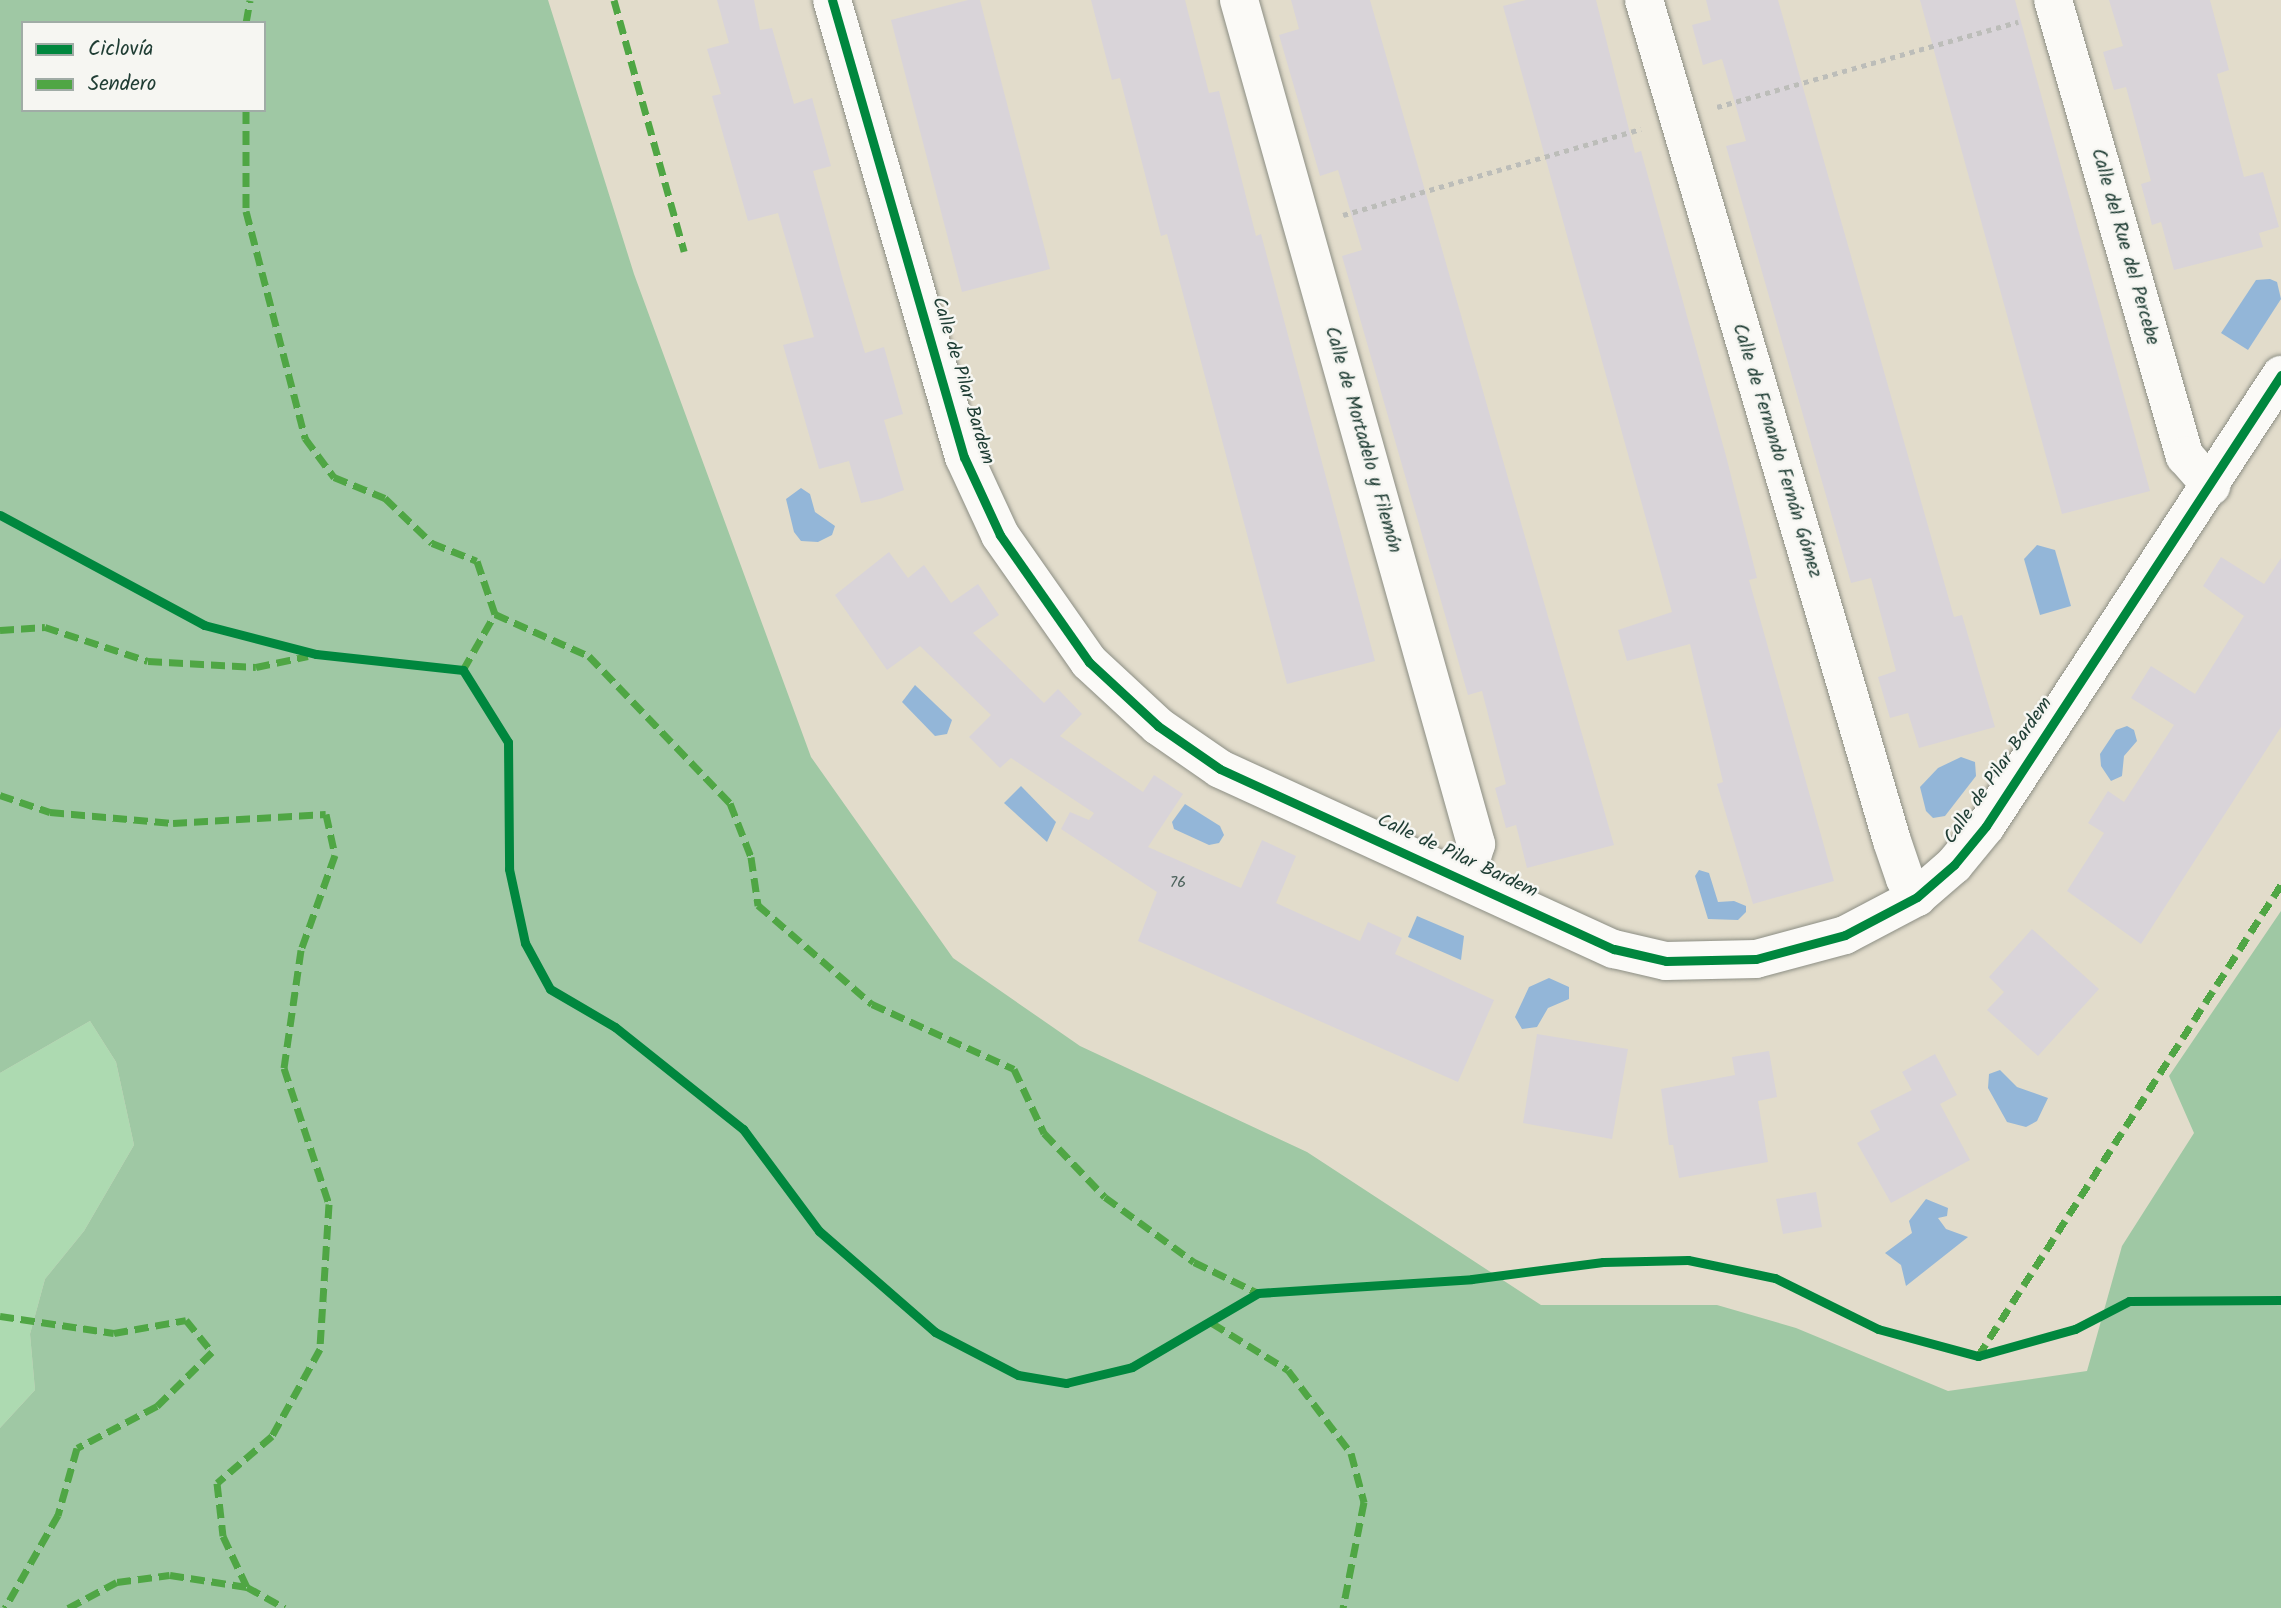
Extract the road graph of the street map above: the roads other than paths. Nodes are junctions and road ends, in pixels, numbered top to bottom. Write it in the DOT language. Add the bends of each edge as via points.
graph roads {
  1 [pos="832,0"];
  2 [pos="1239,0"];
  3 [pos="1644,0"];
  4 [pos="2053,0"];
  5 [pos="2281,375"];
  6 [pos="2210,486"];
  7 [pos="1465,879"];
  8 [pos="1917,897"];
  1 -- 7 [label="street, Calle de Pilar Bardem" via="964,457 1000,535 1089,663 1158,726 1220,769"];
  2 -- 7 [label="street, Calle de Mortadelo y Filemón" via="1476,844"];
  3 -- 8 [label="street, Calle de Fernando Fernán Gómez" via="1892,841 1905,879"];
  4 -- 6 [label="street, Calle del Rue del Percebe" via="2185,456"];
  5 -- 6 [label="street, Calle de Pilar Bardem"];
  6 -- 8 [label="street, Calle de Pilar Bardem" via="1986,825 1954,864"];
  7 -- 8 [label="street, Calle de Pilar Bardem" via="1614,949 1666,961 1756,959 1805,948 1876,922"];
}
